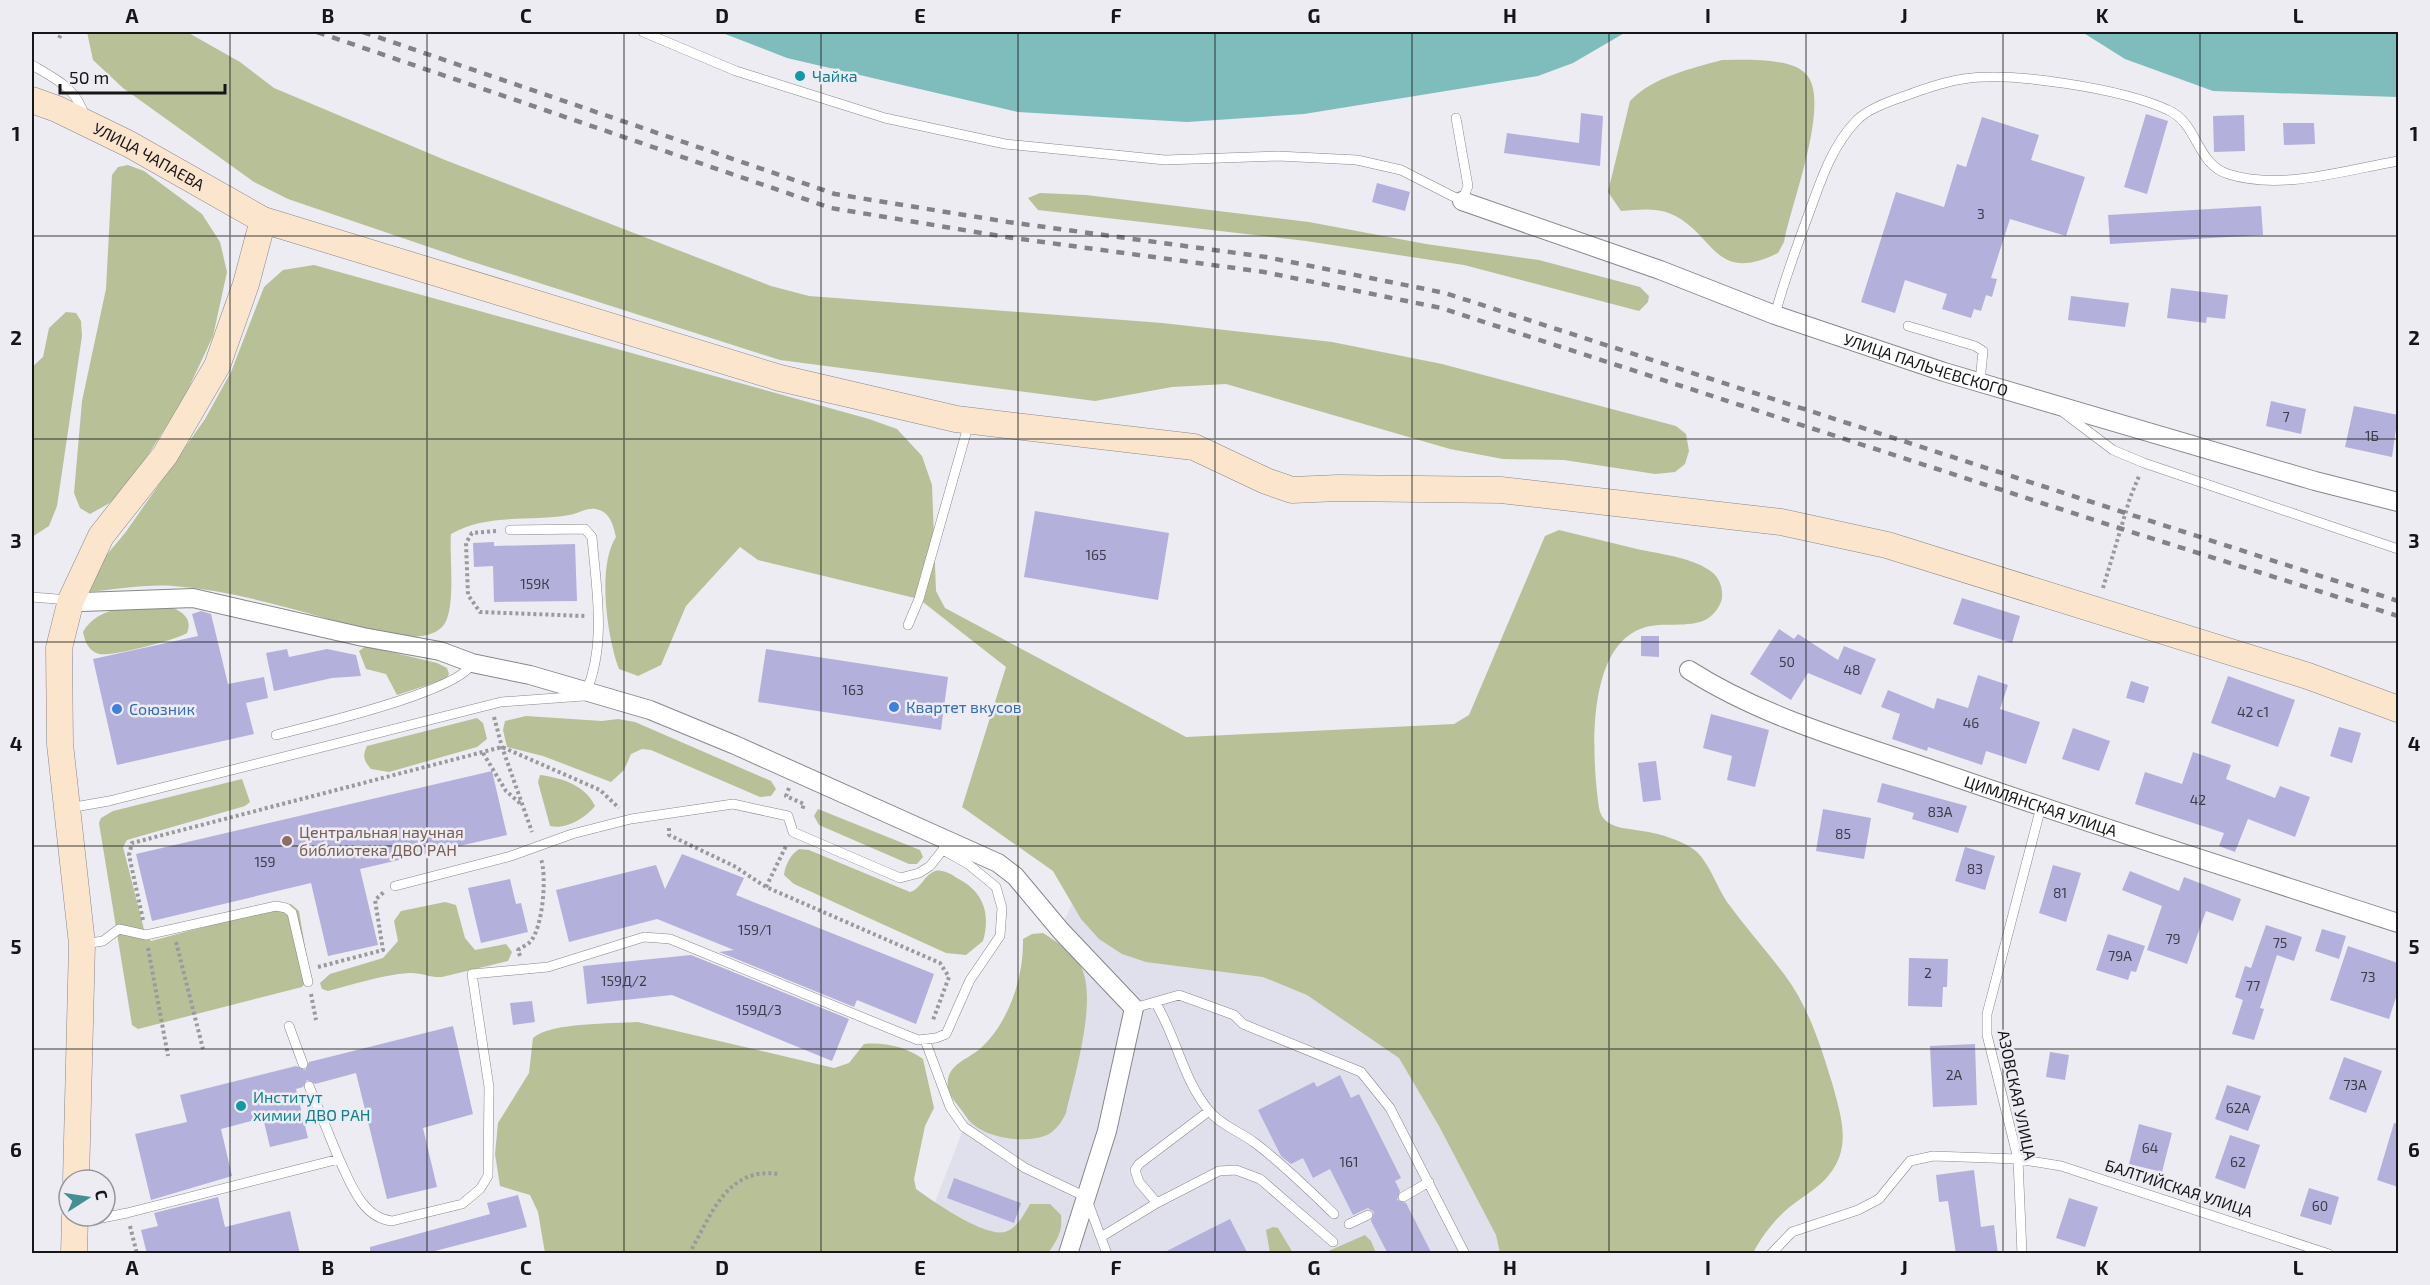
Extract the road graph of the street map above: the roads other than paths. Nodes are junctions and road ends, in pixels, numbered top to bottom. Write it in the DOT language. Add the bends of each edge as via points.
graph roads {
  1 [pos="643,32"];
  2 [pos="32,65"];
  3 [pos="32,100"];
  4 [pos="1456,118"];
  5 [pos="86,123"];
  6 [pos="2398,161"];
  7 [pos="1462,201"];
  8 [pos="263,220"];
  9 [pos="1775,315"];
  10 [pos="1908,326"];
  11 [pos="1980,382"];
  12 [pos="2058,407"];
  13 [pos="970,421"];
  14 [pos="2398,502"];
  15 [pos="510,530"];
  16 [pos="2398,549"];
  17 [pos="32,597"];
  18 [pos="71,600"];
  19 [pos="908,625"];
  20 [pos="472,663"];
  21 [pos="1689,670"];
  22 [pos="593,693"];
  23 [pos="2398,709"];
  24 [pos="276,735"];
  25 [pos="2041,807"];
  26 [pos="69,808"];
  27 [pos="946,845"];
  28 [pos="395,886"];
  29 [pos="2398,923"];
  30 [pos="82,944"];
  31 [pos="308,982"];
  32 [pos="1155,1002"];
  33 [pos="1134,1008"];
  34 [pos="289,1026"];
  35 [pos="925,1040"];
  36 [pos="303,1064"];
  37 [pos="309,1086"];
  38 [pos="1209,1111"];
  39 [pos="339,1158"];
  40 [pos="2018,1159"];
  41 [pos="76,1168"];
  42 [pos="1429,1182"];
  43 [pos="1086,1197"];
  44 [pos="1403,1197"];
  45 [pos="1157,1203"];
  46 [pos="117,1214"];
  47 [pos="1334,1214"];
  48 [pos="1368,1215"];
  49 [pos="1349,1224"];
  50 [pos="75,1228"];
  51 [pos="1101,1237"];
  52 [pos="1333,1242"];
  53 [pos="74,1254"];
  54 [pos="1068,1254"];
  55 [pos="1107,1254"];
  56 [pos="1465,1254"];
  57 [pos="1771,1254"];
  58 [pos="2022,1254"];
  59 [pos="2329,1254"];
  1 -- 7 [label="lane" via="736,71 885,118 994,141 1165,160 1278,156 1357,160 1401,170"];
  2 -- 5 [label="lane" via="67,86 81,104"];
  3 -- 5 [label="main road, УЛИЦА ЧАПАЕВА"];
  4 -- 7 [label="lane" via="1468,186"];
  5 -- 8 [label="main road, УЛИЦА ЧАПАЕВА" via="206,185"];
  6 -- 9 [label="lane" via="2289,180 2251,179 2215,168 2182,118 2169,110 2087,88 2032,79 1963,79 1888,102 1859,117 1847,132 1830,156"];
  7 -- 9 [label="street, УЛИЦА ПАЛЬЧЕВСКОГО"];
  8 -- 13 [label="main road, УЛИЦА ЧАПАЕВА" via="780,378"];
  8 -- 18 [label="main road" via="246,284 217,366 165,455 101,536"];
  9 -- 11 [label="street, УЛИЦА ПАЛЬЧЕВСКОГО"];
  10 -- 11 [label="lane" via="1983,351"];
  11 -- 12 [label="street, УЛИЦА ПАЛЬЧЕВСКОГО"];
  12 -- 14 [label="street, УЛИЦА ПАЛЬЧЕВСКОГО"];
  12 -- 16 [label="lane" via="2113,450 2144,463"];
  13 -- 19 [label="lane"];
  13 -- 23 [label="main road, УЛИЦА ЧАПАЕВА" via="1194,447 1292,490 1501,490 1781,522 1887,545 2308,676"];
  15 -- 22 [label="lane" via="585,529 592,537 598,616"];
  17 -- 18 [label="lane"];
  18 -- 20 [label="street" via="193,598 363,638 440,651"];
  18 -- 26 [label="main road" via="59,648 60,744"];
  20 -- 22 [label="street"];
  20 -- 24 [label="lane" via="470,671 462,676 423,692"];
  21 -- 25 [label="street, ЦИМЛЯНСКАЯ УЛИЦА" via="1719,689 1795,722"];
  22 -- 26 [label="lane" via="491,704"];
  22 -- 27 [label="street" via="650,710 735,745"];
  25 -- 29 [label="street, ЦИМЛЯНСКАЯ УЛИЦА"];
  25 -- 40 [label="lane, АЗОВСКАЯ УЛИЦА" via="1987,1014 1987,1035"];
  26 -- 30 [label="main road"];
  27 -- 28 [label="lane" via="919,873 900,878 793,832 788,816 733,804 631,819"];
  27 -- 33 [label="street" via="998,863 1015,876"];
  27 -- 35 [label="lane" via="996,887 1002,908 1000,936 970,980 946,1034"];
  30 -- 31 [label="lane" via="104,941 118,929 146,935 276,906 292,913"];
  30 -- 41 [label="main road"];
  32 -- 33 [label="lane"];
  32 -- 38 [label="lane" via="1165,1018 1185,1075"];
  32 -- 42 [label="lane" via="1179,995 1234,1015 1243,1024 1361,1072 1390,1108"];
  33 -- 43 [label="street" via="1107,1131"];
  34 -- 36 [label="lane"];
  35 -- 39 [label="lane" via="670,939 644,937 548,967 472,974 489,1088 488,1176 462,1204 384,1220 358,1198"];
  35 -- 43 [label="lane" via="951,1107 964,1127 1025,1168"];
  37 -- 39 [label="lane"];
  38 -- 45 [label="lane" via="1139,1164 1139,1182"];
  38 -- 47 [label="lane" via="1255,1142"];
  39 -- 46 [label="lane"];
  40 -- 57 [label="lane, БАЛТИЙСКАЯ УЛИЦА" via="1933,1156 1910,1161 1879,1199 1792,1232"];
  40 -- 58 [label="lane, АЗОВСКАЯ УЛИЦА"];
  40 -- 59 [label="lane, БАЛТИЙСКАЯ УЛИЦА" via="2061,1166"];
  42 -- 44 [label="lane"];
  42 -- 56 [label="lane"];
  43 -- 51 [label="lane"];
  43 -- 54 [label="street"];
  45 -- 51 [label="lane"];
  45 -- 52 [label="lane" via="1219,1171 1236,1170 1260,1179"];
  48 -- 49 [label="lane"];
  50 -- 53 [label="main road"];
  51 -- 55 [label="lane"];
}
